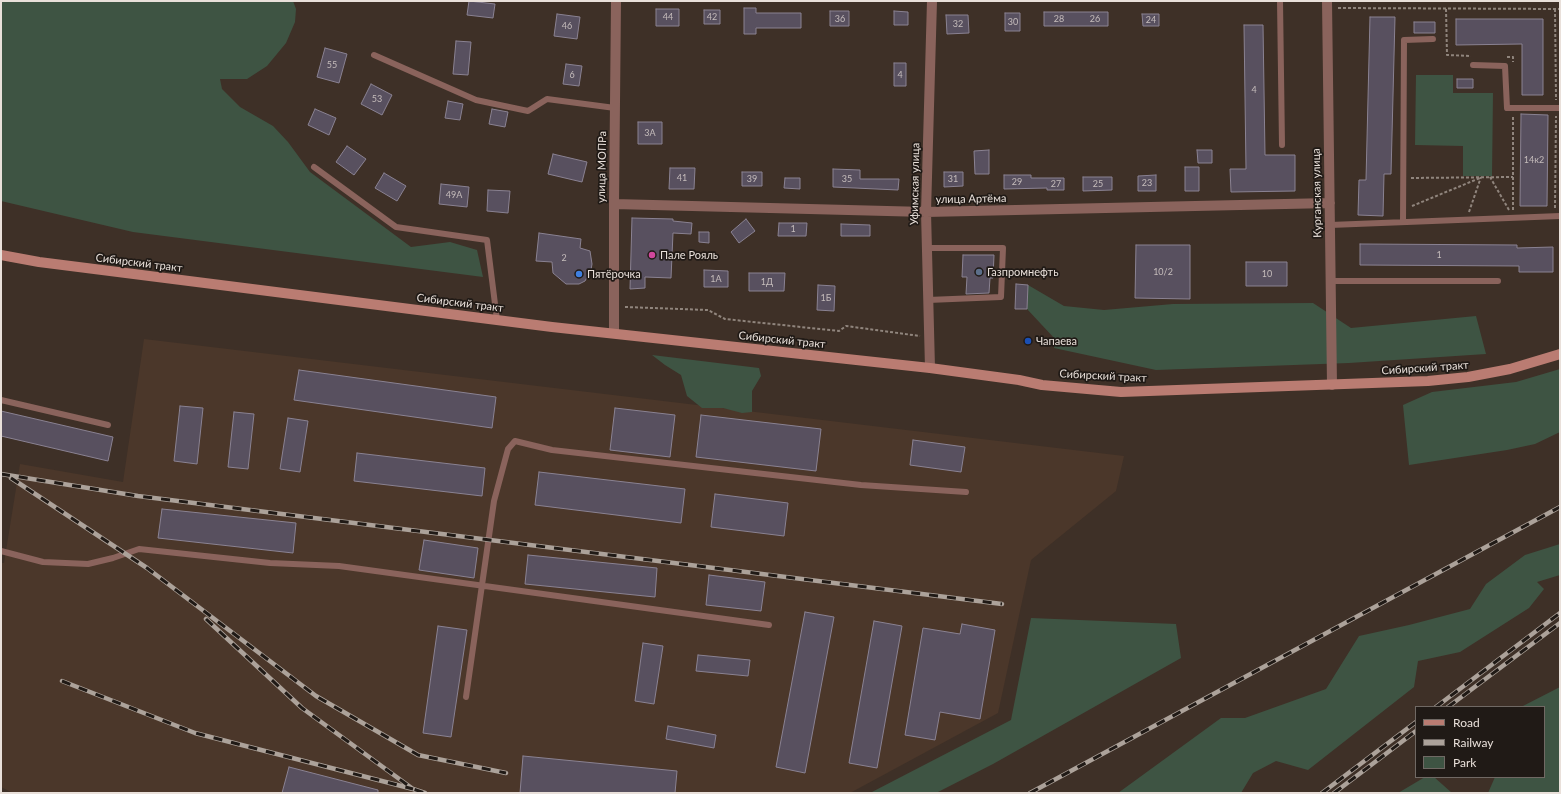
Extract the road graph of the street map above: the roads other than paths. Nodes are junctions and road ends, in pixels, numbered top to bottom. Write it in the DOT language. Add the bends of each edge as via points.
graph roads {
  1 [pos="616,1"];
  2 [pos="932,1"];
  3 [pos="1280,1"];
  4 [pos="1327,5"];
  5 [pos="1433,39"];
  6 [pos="374,56"];
  7 [pos="1473,65"];
  8 [pos="615,108"];
  9 [pos="1560,108"];
  10 [pos="1282,146"];
  11 [pos="314,166"];
  12 [pos="1330,203"];
  13 [pos="614,204"];
  14 [pos="926,212"];
  15 [pos="1560,216"];
  16 [pos="1403,222"];
  17 [pos="1330,225"];
  18 [pos="926,248"];
  19 [pos="1,255"];
  20 [pos="1331,281"];
  21 [pos="1498,281"];
  22 [pos="928,300"];
  23 [pos="497,320"];
  24 [pos="614,333"];
  25 [pos="1560,354"];
  26 [pos="930,368"];
  27 [pos="1332,385"];
  28 [pos="1,400"];
  29 [pos="108,426"];
  30 [pos="966,492"];
  31 [pos="1,551"];
  32 [pos="482,585"];
  33 [pos="769,625"];
  34 [pos="466,697"];
  1 -- 8 [label="street, улица МОПРа"];
  2 -- 14 [label="street, Уфимская улица"];
  3 -- 10 [label="lane"];
  4 -- 12 [label="street, Курганская улица"];
  5 -- 16 [label="lane" via="1404,40"];
  6 -- 8 [label="lane" via="476,100 528,111 547,99"];
  7 -- 9 [label="lane" via="1505,66 1507,108"];
  8 -- 13 [label="street, улица МОПРа"];
  11 -- 23 [label="lane" via="396,227 486,240"];
  12 -- 14 [label="street, улица Артёма"];
  12 -- 17 [label="street, Курганская улица"];
  13 -- 14 [label="street, улица Артёма"];
  13 -- 24 [label="street, улица МОПРа"];
  14 -- 18 [label="street, Уфимская улица"];
  15 -- 16 [label="lane"];
  16 -- 17 [label="lane"];
  17 -- 20 [label="street, Курганская улица"];
  18 -- 22 [label="street, Уфимская улица"];
  18 -- 22 [label="lane" via="1003,248 1001,298"];
  19 -- 23 [label="main road, Сибирский тракт" via="39,262"];
  20 -- 21 [label="lane"];
  20 -- 27 [label="street, Курганская улица"];
  22 -- 26 [label="street, Уфимская улица"];
  23 -- 24 [label="main road, Сибирский тракт"];
  24 -- 26 [label="main road, Сибирский тракт"];
  25 -- 27 [label="main road, Сибирский тракт" via="1510,369 1468,377"];
  26 -- 27 [label="main road, Сибирский тракт" via="1042,385 1121,392"];
  28 -- 29 [label="lane"];
  30 -- 32 [label="lane" via="830,482 552,450 516,441 508,449 494,500"];
  31 -- 32 [label="lane" via="43,562 88,564 139,549 339,566"];
  32 -- 33 [label="lane"];
  32 -- 34 [label="lane"];
}
